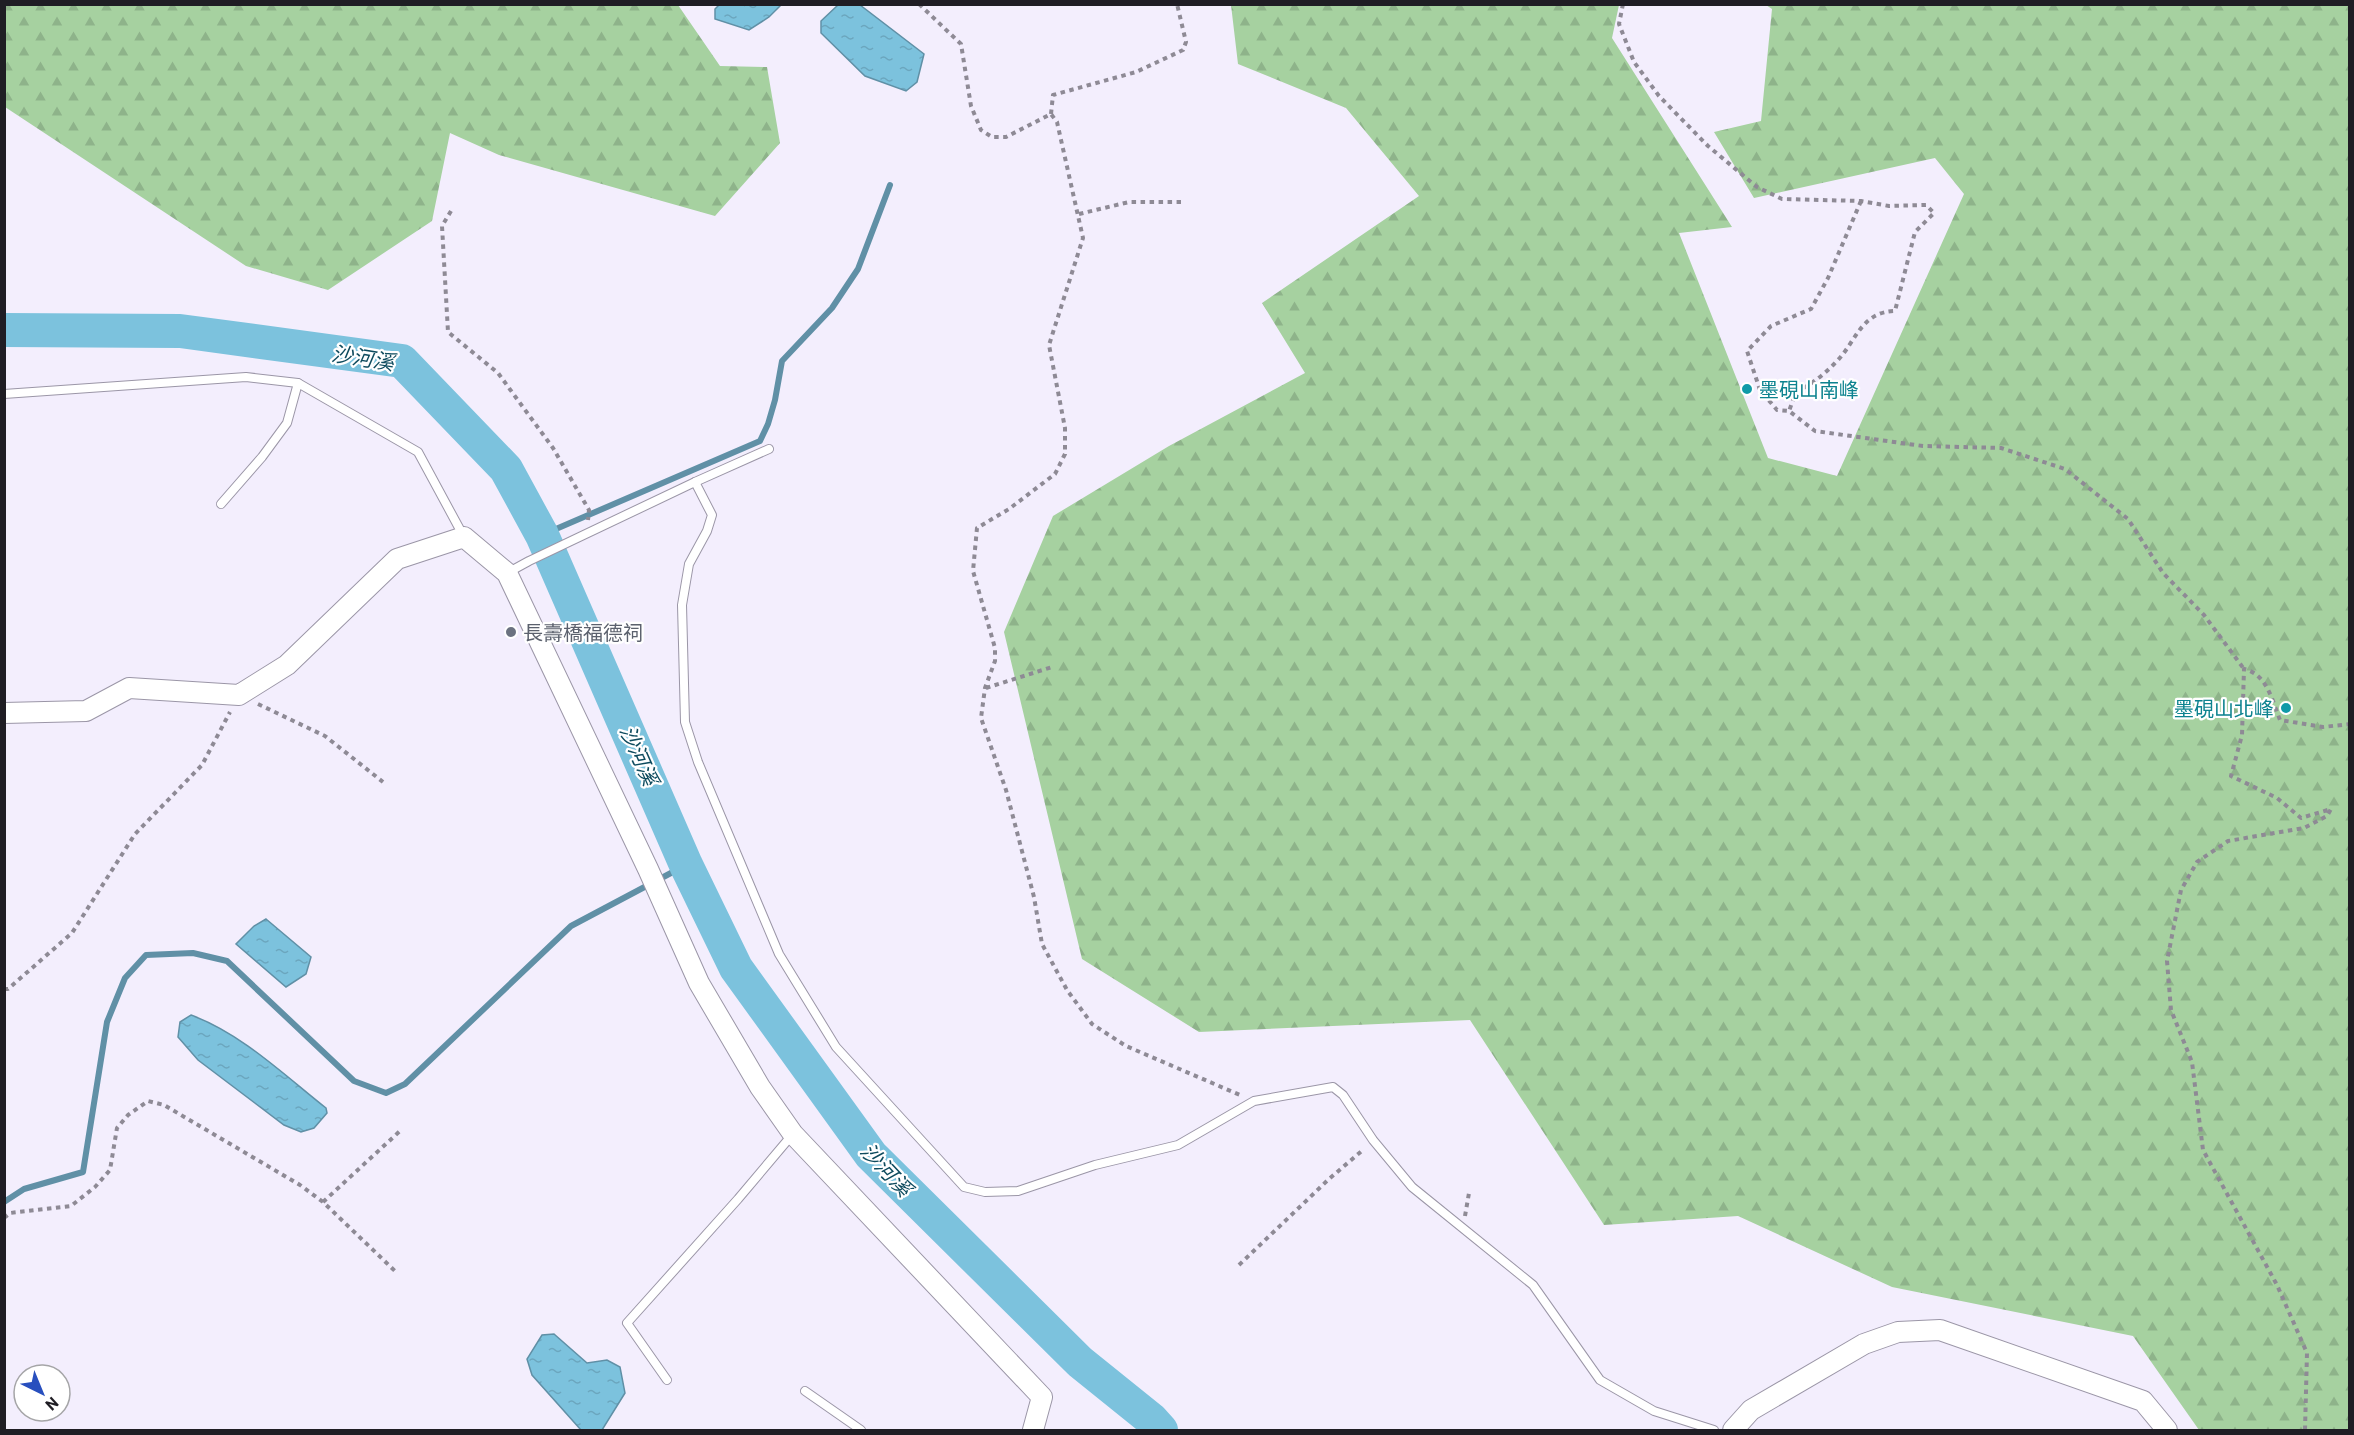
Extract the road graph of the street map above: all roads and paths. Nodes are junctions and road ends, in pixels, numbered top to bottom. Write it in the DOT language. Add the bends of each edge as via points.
graph roads {
  1 [pos="919,4"];
  2 [pos="1178,4"];
  3 [pos="1623,4"];
  4 [pos="1051,114"];
  5 [pos="1860,201"];
  6 [pos="1181,202"];
  7 [pos="451,212"];
  8 [pos="1079,214"];
  9 [pos="298,383"];
  10 [pos="4,394"];
  11 [pos="1789,411"];
  12 [pos="769,449"];
  13 [pos="695,482"];
  14 [pos="221,504"];
  15 [pos="588,532"];
  16 [pos="464,537"];
  17 [pos="507,573"];
  18 [pos="1052,667"];
  19 [pos="2244,669"];
  20 [pos="985,688"];
  21 [pos="239,695"];
  22 [pos="4,713"];
  23 [pos="2349,724"];
  24 [pos="383,782"];
  25 [pos="4,989"];
  26 [pos="1254,1101"];
  27 [pos="400,1131"];
  28 [pos="793,1134"];
  29 [pos="1373,1140"];
  30 [pos="323,1202"];
  31 [pos="4,1218"];
  32 [pos="1239,1265"];
  33 [pos="395,1271"];
  34 [pos="667,1380"];
  35 [pos="805,1391"];
  36 [pos="861,1431"];
  37 [pos="1033,1431"];
  38 [pos="1714,1431"];
  39 [pos="1733,1431"];
  40 [pos="2167,1431"];
  41 [pos="2305,1431"];
  1 -- 4 [label="path" via="961,45 971,106 981,130 992,137 1006,137"];
  2 -- 4 [label="path" via="1186,42 1183,50 1136,72 1053,95"];
  3 -- 5 [label="path" via="1619,24 1634,62 1659,96 1757,187 1782,199"];
  4 -- 8 [label="path" via="1057,122"];
  5 -- 11 [label="path" via="1811,309 1771,326 1747,351 1760,390 1777,410"];
  5 -- 11 [label="path" via="1888,206 1926,205 1934,213 1915,232 1895,311 1881,312 1859,328 1839,359 1814,383 1796,392"];
  6 -- 8 [label="path" via="1130,202"];
  7 -- 15 [label="path" via="442,226 448,332 498,373 553,448 589,510"];
  8 -- 20 [label="path" via="1083,238 1049,345 1065,428 1065,454 1055,474 977,528 973,571 995,648 995,661"];
  9 -- 10 [label="lane" via="246,377"];
  9 -- 14 [label="lane" via="286,423"];
  9 -- 16 [label="lane" via="418,452"];
  11 -- 19 [label="path" via="1815,431 1923,446 2001,447 2065,469 2128,519 2163,573 2204,615"];
  12 -- 13 [label="lane"];
  13 -- 15 [label="lane"];
  13 -- 26 [label="lane" via="712,515 689,564 682,605 685,722 698,762 779,954 836,1047 949,1173 964,1187 985,1192 1018,1191 1178,1145"];
  15 -- 17 [label="lane"];
  16 -- 17 [label="street"];
  16 -- 21 [label="street" via="397,559 287,665"];
  17 -- 28 [label="street" via="699,983 760,1087"];
  18 -- 20 [label="path"];
  19 -- 23 [label="path" via="2254,671 2267,686 2280,720 2323,727"];
  19 -- 41 [label="path" via="2242,735 2230,776 2277,798 2301,818 2331,809 2327,816 2304,828 2228,841 2197,862 2181,890 2175,915 2167,961 2170,1010 2193,1062 2204,1150 2277,1285 2307,1353"];
  20 -- 26 [label="path" via="981,718 1006,790 1042,944 1067,990 1092,1024 1126,1046"];
  21 -- 22 [label="street" via="129,688 86,711"];
  21 -- 24 [label="path" via="325,736"];
  21 -- 25 [label="path" via="202,765 135,834 72,933"];
  26 -- 29 [label="lane" via="1333,1087"];
  27 -- 30 [label="path"];
  28 -- 34 [label="lane" via="627,1323"];
  28 -- 37 [label="street" via="1042,1397"];
  29 -- 32 [label="path"];
  29 -- 38 [label="lane" via="1412,1186 1533,1285 1600,1380 1654,1411"];
  30 -- 31 [label="path" via="179,1114 148,1101 117,1128 110,1170 95,1187 70,1206 10,1213"];
  30 -- 33 [label="path"];
  35 -- 36 [label="lane"];
  39 -- 40 [label="street" via="1751,1410 1864,1344 1898,1332 1940,1330 2143,1401"];
}
